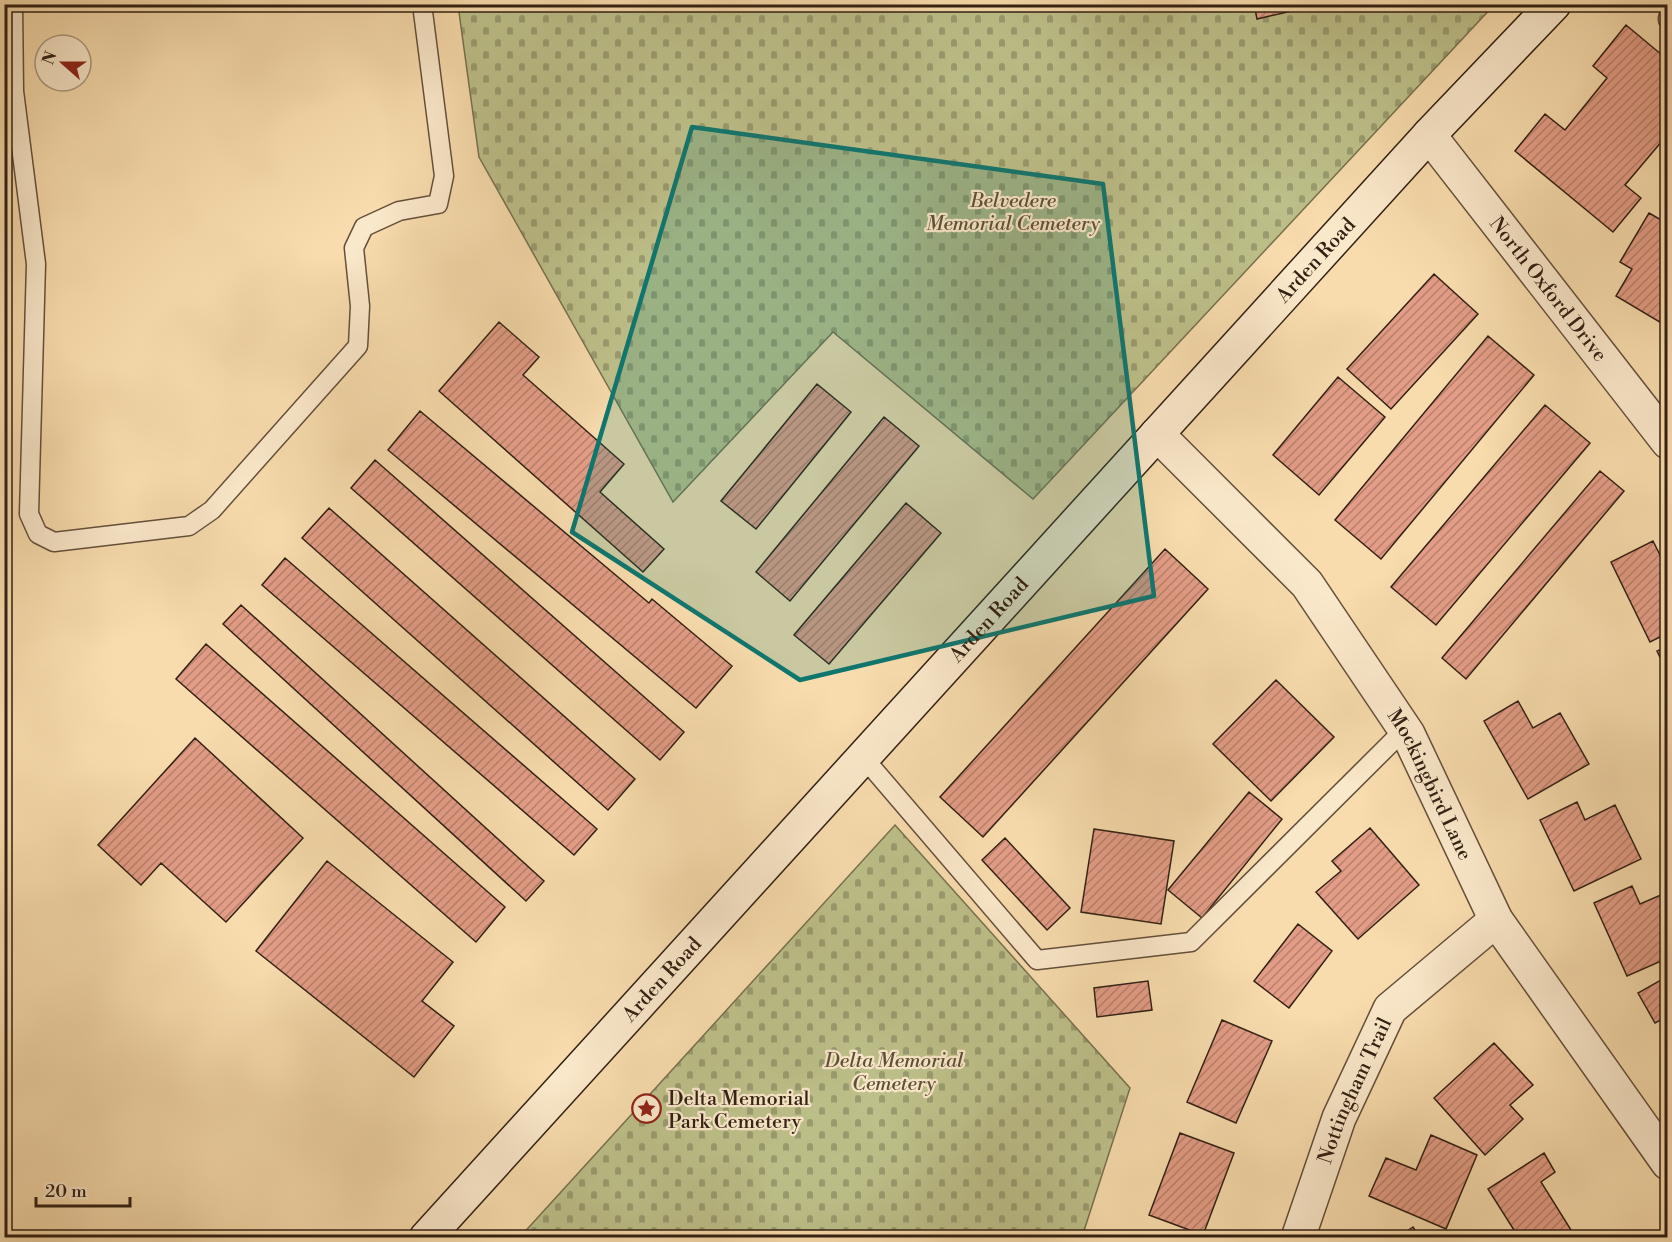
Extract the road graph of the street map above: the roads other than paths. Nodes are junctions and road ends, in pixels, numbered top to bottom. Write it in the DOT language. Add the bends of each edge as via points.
graph roads {
  1 [pos="13,4"];
  2 [pos="422,4"];
  3 [pos="1554,4"];
  4 [pos="1429,135"];
  5 [pos="1157,434"];
  6 [pos="1668,442"];
  7 [pos="1405,729"];
  8 [pos="863,757"];
  9 [pos="1496,920"];
  10 [pos="1668,1162"];
  11 [pos="426,1238"];
  12 [pos="1298,1238"];
  1 -- 2 [label="lane" via="14,91 36,264 29,514 38,534 54,542 189,526 212,510 358,346 360,306 354,248 364,227 399,211 438,204 444,176"];
  3 -- 4 [label="main road, Arden Road"];
  4 -- 5 [label="main road, Arden Road"];
  4 -- 6 [label="main road, North Oxford Drive"];
  5 -- 7 [label="main road, Mockingbird Lane" via="1307,584"];
  5 -- 8 [label="main road, Arden Road"];
  7 -- 8 [label="lane" via="1191,942 1037,960"];
  7 -- 9 [label="main road, Mockingbird Lane"];
  8 -- 11 [label="main road, Arden Road"];
  9 -- 10 [label="main road, Mockingbird Lane"];
  9 -- 12 [label="main road, Nottingham Trail" via="1390,1009 1339,1118"];
}
